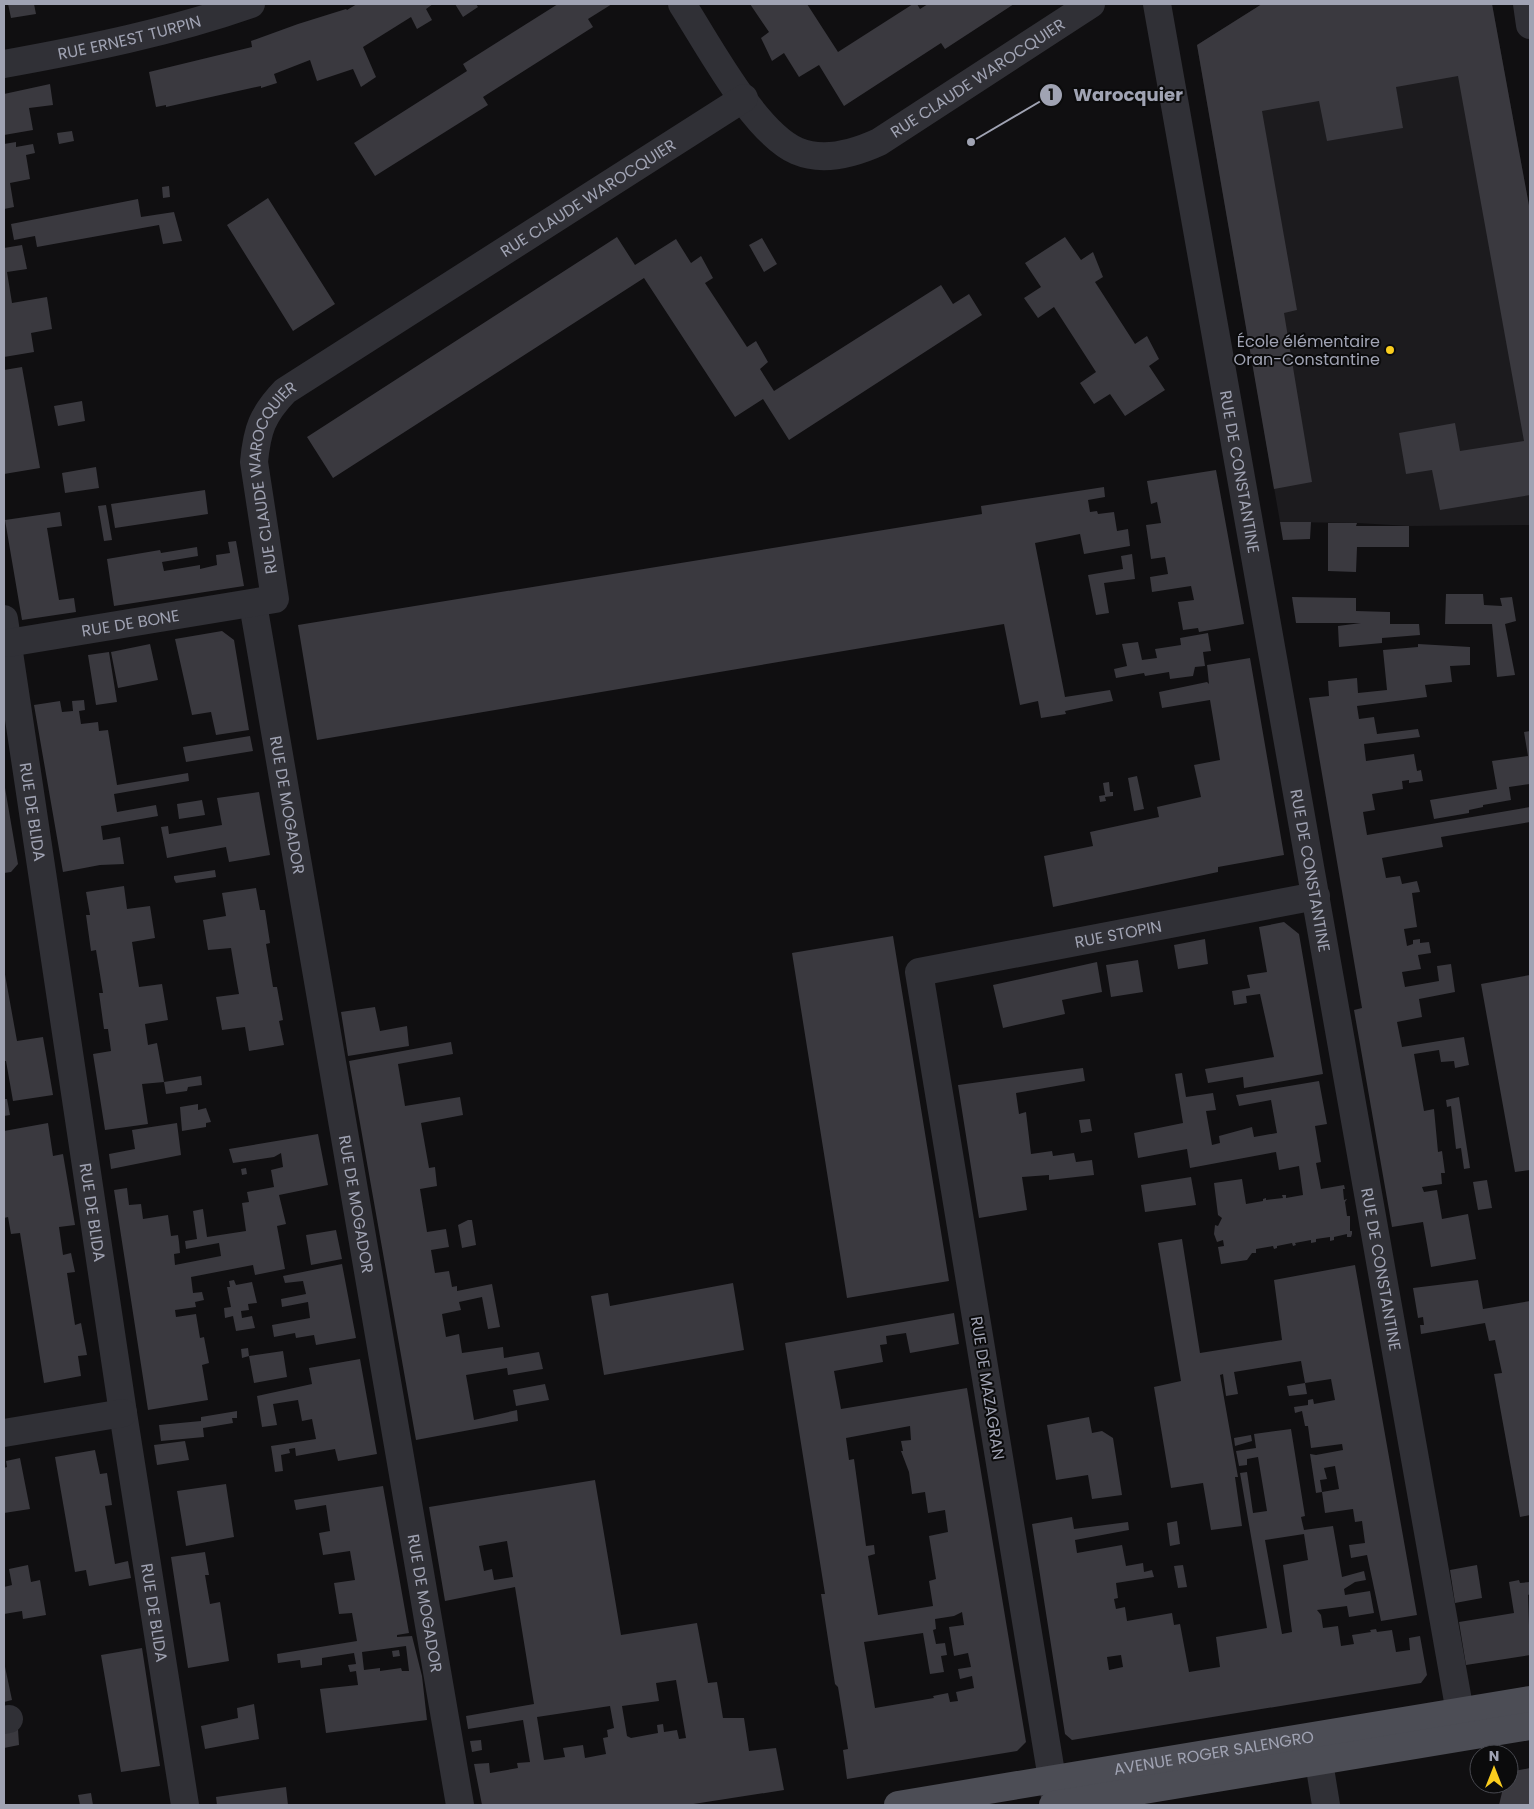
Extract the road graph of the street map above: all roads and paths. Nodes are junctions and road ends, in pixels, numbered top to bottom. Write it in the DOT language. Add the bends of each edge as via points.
graph roads {
  1 [pos="251,4"];
  2 [pos="682,4"];
  3 [pos="1091,4"];
  4 [pos="1156,4"];
  5 [pos="1527,4"];
  6 [pos="1530,24"];
  7 [pos="4,64"];
  8 [pos="744,98"];
  9 [pos="252,604"];
  10 [pos="6,631"];
  11 [pos="1316,896"];
  12 [pos="919,972"];
  13 [pos="123,1412"];
  14 [pos="4,1433"];
  15 [pos="1530,1700"];
  16 [pos="1462,1724"];
  17 [pos="1530,1726"];
  18 [pos="1317,1749"];
  19 [pos="1054,1797"];
  20 [pos="185,1805"];
  21 [pos="460,1805"];
  22 [pos="898,1805"];
  23 [pos="1326,1805"];
  1 -- 7 [label="street, RUE ERNEST TURPIN" via="152,34"];
  2 -- 8 [label="street"];
  3 -- 8 [label="street, RUE CLAUDE WAROCQUIER" via="879,142 860,150 840,155 798,151 764,125"];
  4 -- 11 [label="street, RUE DE CONSTANTINE"];
  5 -- 6 [label="street"];
  8 -- 9 [label="street, RUE CLAUDE WAROCQUIER" via="280,397 270,407 256,441 254,462 275,599"];
  9 -- 10 [label="street, RUE DE BONE"];
  9 -- 21 [label="street, RUE DE MOGADOR"];
  10 -- 13 [label="street, RUE DE BLIDA"];
  11 -- 12 [label="street, RUE STOPIN"];
  11 -- 16 [label="street, RUE DE CONSTANTINE"];
  12 -- 19 [label="street, RUE DE MAZAGRAN"];
  13 -- 14 [label="street"];
  13 -- 20 [label="street, RUE DE BLIDA"];
  15 -- 16 [label="main road, AVENUE ROGER SALENGRO"];
  16 -- 17 [label="main road, AVENUE ROGER SALENGRO"];
  16 -- 18 [label="main road, AVENUE ROGER SALENGRO"];
  18 -- 19 [label="main road, AVENUE ROGER SALENGRO"];
  18 -- 23 [label="street"];
  19 -- 22 [label="main road, AVENUE ROGER SALENGRO"];
}
